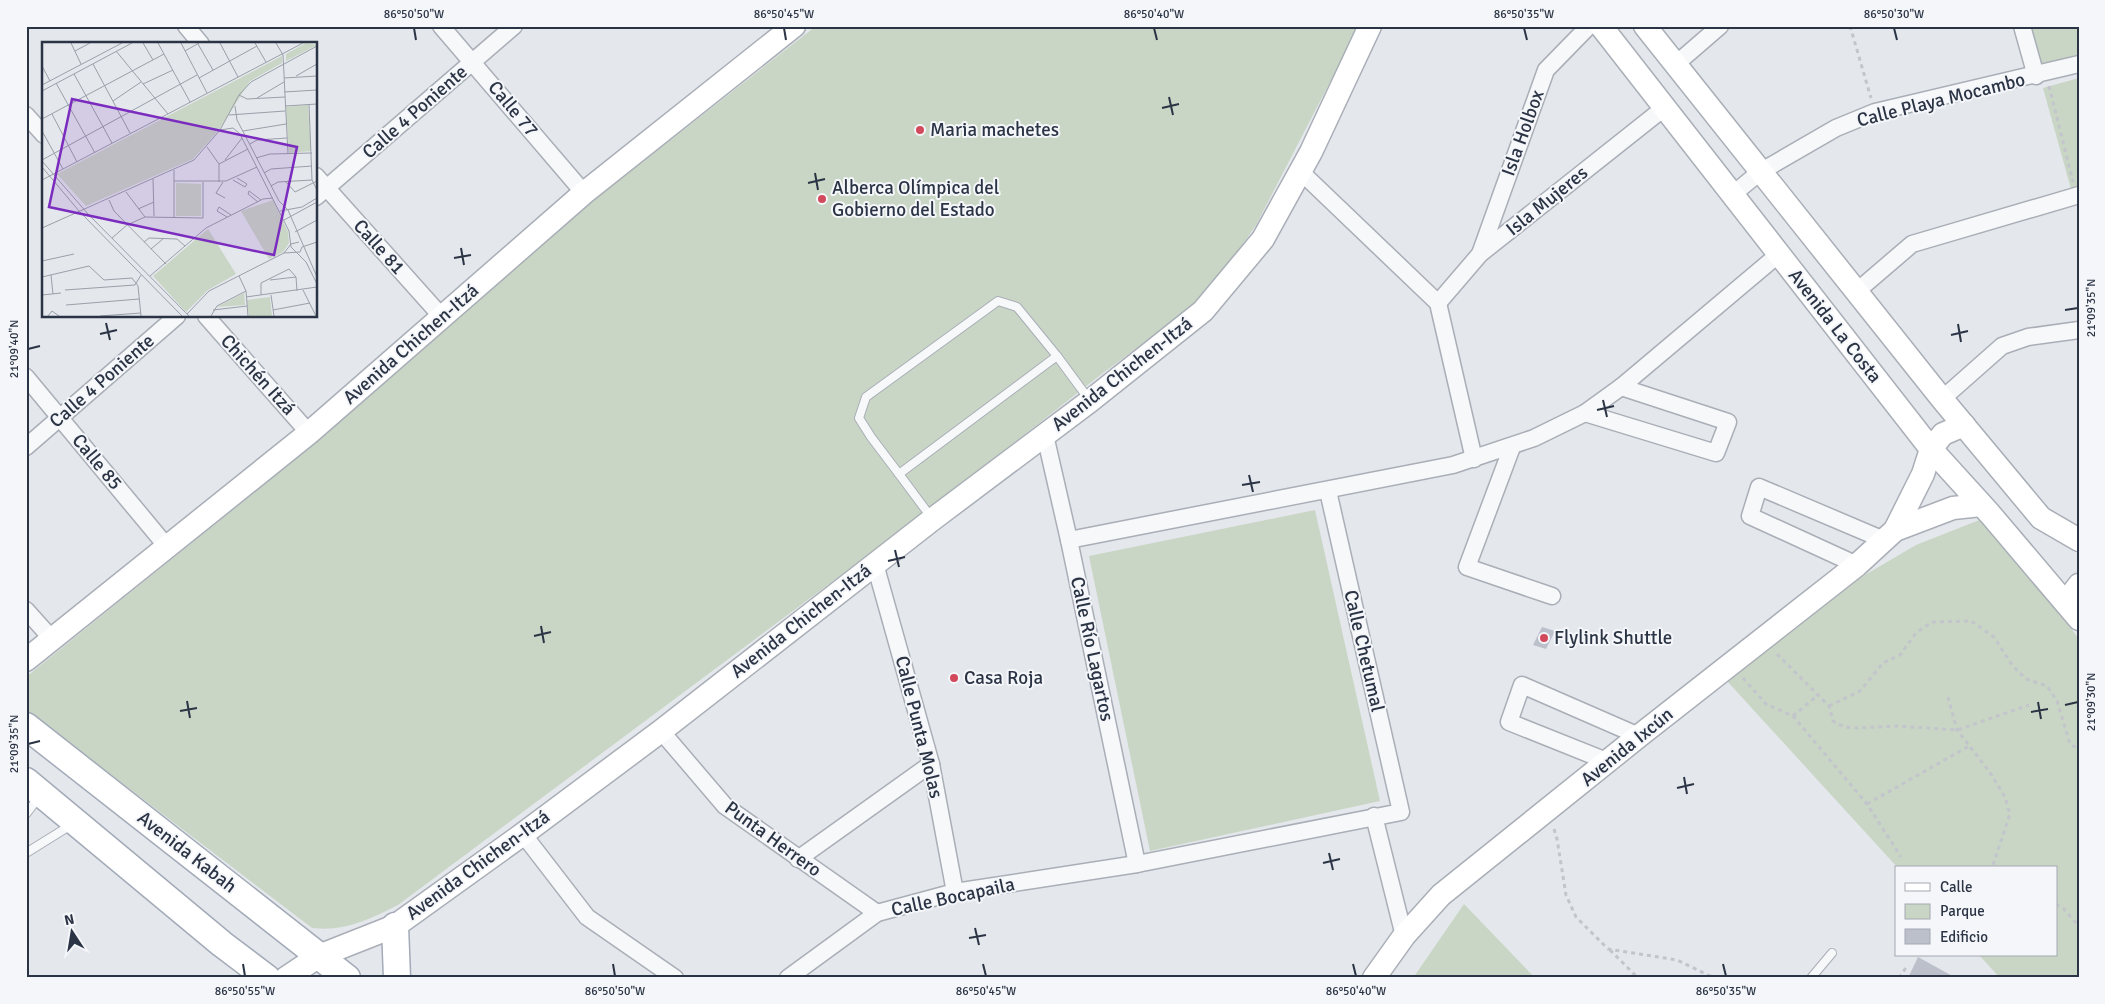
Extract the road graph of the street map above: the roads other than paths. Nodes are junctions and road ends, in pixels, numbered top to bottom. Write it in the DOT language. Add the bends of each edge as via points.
graph roads {
  1 [pos="186,26"];
  2 [pos="441,26"];
  3 [pos="514,26"];
  4 [pos="794,26"];
  5 [pos="1370,26"];
  6 [pos="1589,26"];
  7 [pos="1601,26"];
  8 [pos="1645,26"];
  9 [pos="1720,26"];
  10 [pos="2022,26"];
  11 [pos="199,42"];
  12 [pos="473,62"];
  13 [pos="1676,64"];
  14 [pos="2079,64"];
  15 [pos="2041,74"];
  16 [pos="1664,108"];
  17 [pos="26,115"];
  18 [pos="42,133"];
  19 [pos="1300,171"];
  20 [pos="1760,172"];
  21 [pos="320,187"];
  22 [pos="584,193"];
  23 [pos="1732,195"];
  24 [pos="2078,195"];
  25 [pos="1480,254"];
  26 [pos="1778,254"];
  27 [pos="1856,292"];
  28 [pos="1438,303"];
  29 [pos="175,318"];
  30 [pos="208,318"];
  31 [pos="442,318"];
  32 [pos="2076,335"];
  33 [pos="1057,356"];
  34 [pos="26,377"];
  35 [pos="1621,387"];
  36 [pos="1942,399"];
  37 [pos="1090,401"];
  38 [pos="1585,413"];
  39 [pos="60,417"];
  40 [pos="1964,425"];
  41 [pos="309,433"];
  42 [pos="1045,435"];
  43 [pos="26,447"];
  44 [pos="1512,447"];
  45 [pos="1931,449"];
  46 [pos="1474,459"];
  47 [pos="899,474"];
  48 [pos="1328,490"];
  49 [pos="1981,505"];
  50 [pos="933,519"];
  51 [pos="1890,535"];
  52 [pos="1069,540"];
  53 [pos="2079,540"];
  54 [pos="168,548"];
  55 [pos="875,564"];
  56 [pos="1857,565"];
  57 [pos="1552,596"];
  58 [pos="2075,602"];
  59 [pos="26,610"];
  60 [pos="52,639"];
  61 [pos="26,660"];
  62 [pos="26,726"];
  63 [pos="660,731"];
  64 [pos="1640,736"];
  65 [pos="1608,762"];
  66 [pos="931,764"];
  67 [pos="34,787"];
  68 [pos="1401,812"];
  69 [pos="26,814"];
  70 [pos="1374,816"];
  71 [pos="76,822"];
  72 [pos="522,834"];
  73 [pos="26,853"];
  74 [pos="798,859"];
  75 [pos="1137,864"];
  76 [pos="955,892"];
  77 [pos="877,913"];
  78 [pos="395,926"];
  79 [pos="1404,936"];
  80 [pos="1832,953"];
  81 [pos="320,956"];
  82 [pos="267,978"];
  83 [pos="286,978"];
  84 [pos="347,978"];
  85 [pos="398,978"];
  86 [pos="675,978"];
  87 [pos="788,978"];
  88 [pos="1374,978"];
  89 [pos="1811,978"];
  1 -- 11 [label="street"];
  2 -- 12 [label="street, Calle 77"];
  3 -- 12 [label="street, Calle 4 Poniente"];
  4 -- 22 [label="main road, Avenida Chichen-Itzá"];
  5 -- 19 [label="main road, Avenida Chichen-Itzá"];
  6 -- 25 [label="street, Isla Holbox" via="1546,70"];
  7 -- 16 [label="main road, Avenida La Costa"];
  8 -- 13 [label="main road, Avenida La Costa"];
  9 -- 13 [label="street"];
  10 -- 15 [label="street"];
  12 -- 21 [label="street, Calle 4 Poniente"];
  12 -- 22 [label="street, Calle 77"];
  13 -- 20 [label="main road, Avenida La Costa"];
  14 -- 15 [label="street, Calle Playa Mocambo"];
  15 -- 20 [label="street, Calle Playa Mocambo" via="1875,112 1836,128"];
  16 -- 23 [label="main road, Avenida La Costa"];
  16 -- 25 [label="street, Isla Mujeres"];
  17 -- 18 [label="street"];
  19 -- 28 [label="street"];
  19 -- 37 [label="main road, Avenida Chichen-Itzá" via="1263,239 1203,311"];
  20 -- 23 [label="street, Calle Playa Mocambo"];
  20 -- 27 [label="main road, Avenida La Costa"];
  21 -- 31 [label="street, Calle 81"];
  22 -- 31 [label="main road, Avenida Chichen-Itzá"];
  23 -- 26 [label="main road, Avenida La Costa"];
  24 -- 27 [label="street" via="1912,244"];
  25 -- 28 [label="street, Isla Mujeres"];
  26 -- 35 [label="street"];
  26 -- 45 [label="main road, Avenida La Costa"];
  27 -- 36 [label="main road, Avenida La Costa"];
  28 -- 46 [label="street"];
  29 -- 39 [label="street, Calle 4 Poniente"];
  30 -- 41 [label="street, Chichén Itzá"];
  31 -- 41 [label="main road, Avenida Chichen-Itzá"];
  32 -- 36 [label="street" via="2028,337 2002,346"];
  33 -- 37 [label="lane"];
  33 -- 47 [label="lane"];
  33 -- 47 [label="lane" via="1018,307 998,301 866,397 859,418"];
  34 -- 39 [label="street, Calle 85"];
  35 -- 38 [label="street"];
  35 -- 38 [label="street" via="1728,422 1716,454"];
  36 -- 40 [label="main road, Avenida La Costa"];
  37 -- 42 [label="main road, Avenida Chichen-Itzá"];
  38 -- 44 [label="street"];
  39 -- 43 [label="street, Calle 4 Poniente"];
  39 -- 54 [label="street, Calle 85"];
  40 -- 45 [label="main road" via="1942,434"];
  40 -- 53 [label="main road, Avenida La Costa" via="2041,518"];
  41 -- 54 [label="main road, Avenida Chichen-Itzá"];
  42 -- 50 [label="main road, Avenida Chichen-Itzá"];
  42 -- 52 [label="street, Calle Río Lagartos"];
  44 -- 46 [label="street"];
  44 -- 57 [label="street" via="1467,568"];
  45 -- 49 [label="main road, Avenida La Costa"];
  45 -- 51 [label="main road, Avenida Ixcún" via="1924,474"];
  46 -- 48 [label="street"];
  47 -- 50 [label="lane"];
  48 -- 52 [label="street"];
  48 -- 68 [label="street, Calle Chetumal"];
  49 -- 51 [label="main road, Avenida Ixcún" via="1953,508"];
  49 -- 58 [label="main road, Avenida La Costa"];
  50 -- 55 [label="main road, Avenida Chichen-Itzá"];
  51 -- 56 [label="main road, Avenida Ixcún"];
  51 -- 56 [label="street" via="1759,487 1750,516"];
  52 -- 75 [label="street, Calle Río Lagartos"];
  54 -- 60 [label="main road, Avenida Chichen-Itzá"];
  55 -- 63 [label="main road, Avenida Chichen-Itzá"];
  55 -- 66 [label="street, Calle Punta Molas"];
  56 -- 64 [label="main road, Avenida Ixcún"];
  59 -- 60 [label="street"];
  60 -- 61 [label="main road, Avenida Chichen-Itzá"];
  62 -- 81 [label="main road, Avenida Kabah"];
  63 -- 72 [label="main road, Avenida Chichen-Itzá"];
  63 -- 74 [label="street, Punta Herrero" via="725,806"];
  64 -- 65 [label="main road, Avenida Ixcún"];
  64 -- 65 [label="street" via="1522,685 1509,722"];
  65 -- 79 [label="main road, Avenida Ixcún" via="1441,895"];
  66 -- 74 [label="street"];
  66 -- 76 [label="street, Calle Punta Molas"];
  67 -- 69 [label="lane"];
  67 -- 71 [label="main road"];
  68 -- 70 [label="street, Calle Bocapaila"];
  70 -- 75 [label="street, Calle Bocapaila"];
  70 -- 79 [label="street"];
  71 -- 73 [label="lane"];
  71 -- 82 [label="main road"];
  72 -- 78 [label="main road, Avenida Chichen-Itzá"];
  72 -- 86 [label="street" via="586,917"];
  74 -- 77 [label="street, Punta Herrero"];
  75 -- 76 [label="street, Calle Bocapaila"];
  76 -- 77 [label="street, Calle Bocapaila"];
  77 -- 87 [label="street, Calle Bocapaila"];
  78 -- 81 [label="main road, Avenida Chichen-Itzá"];
  78 -- 85 [label="main road"];
  79 -- 88 [label="main road, Avenida Ixcún"];
  80 -- 89 [label="lane"];
  81 -- 83 [label="main road, Avenida Chichen-Itzá"];
  81 -- 84 [label="main road, Avenida Kabah"];
}
